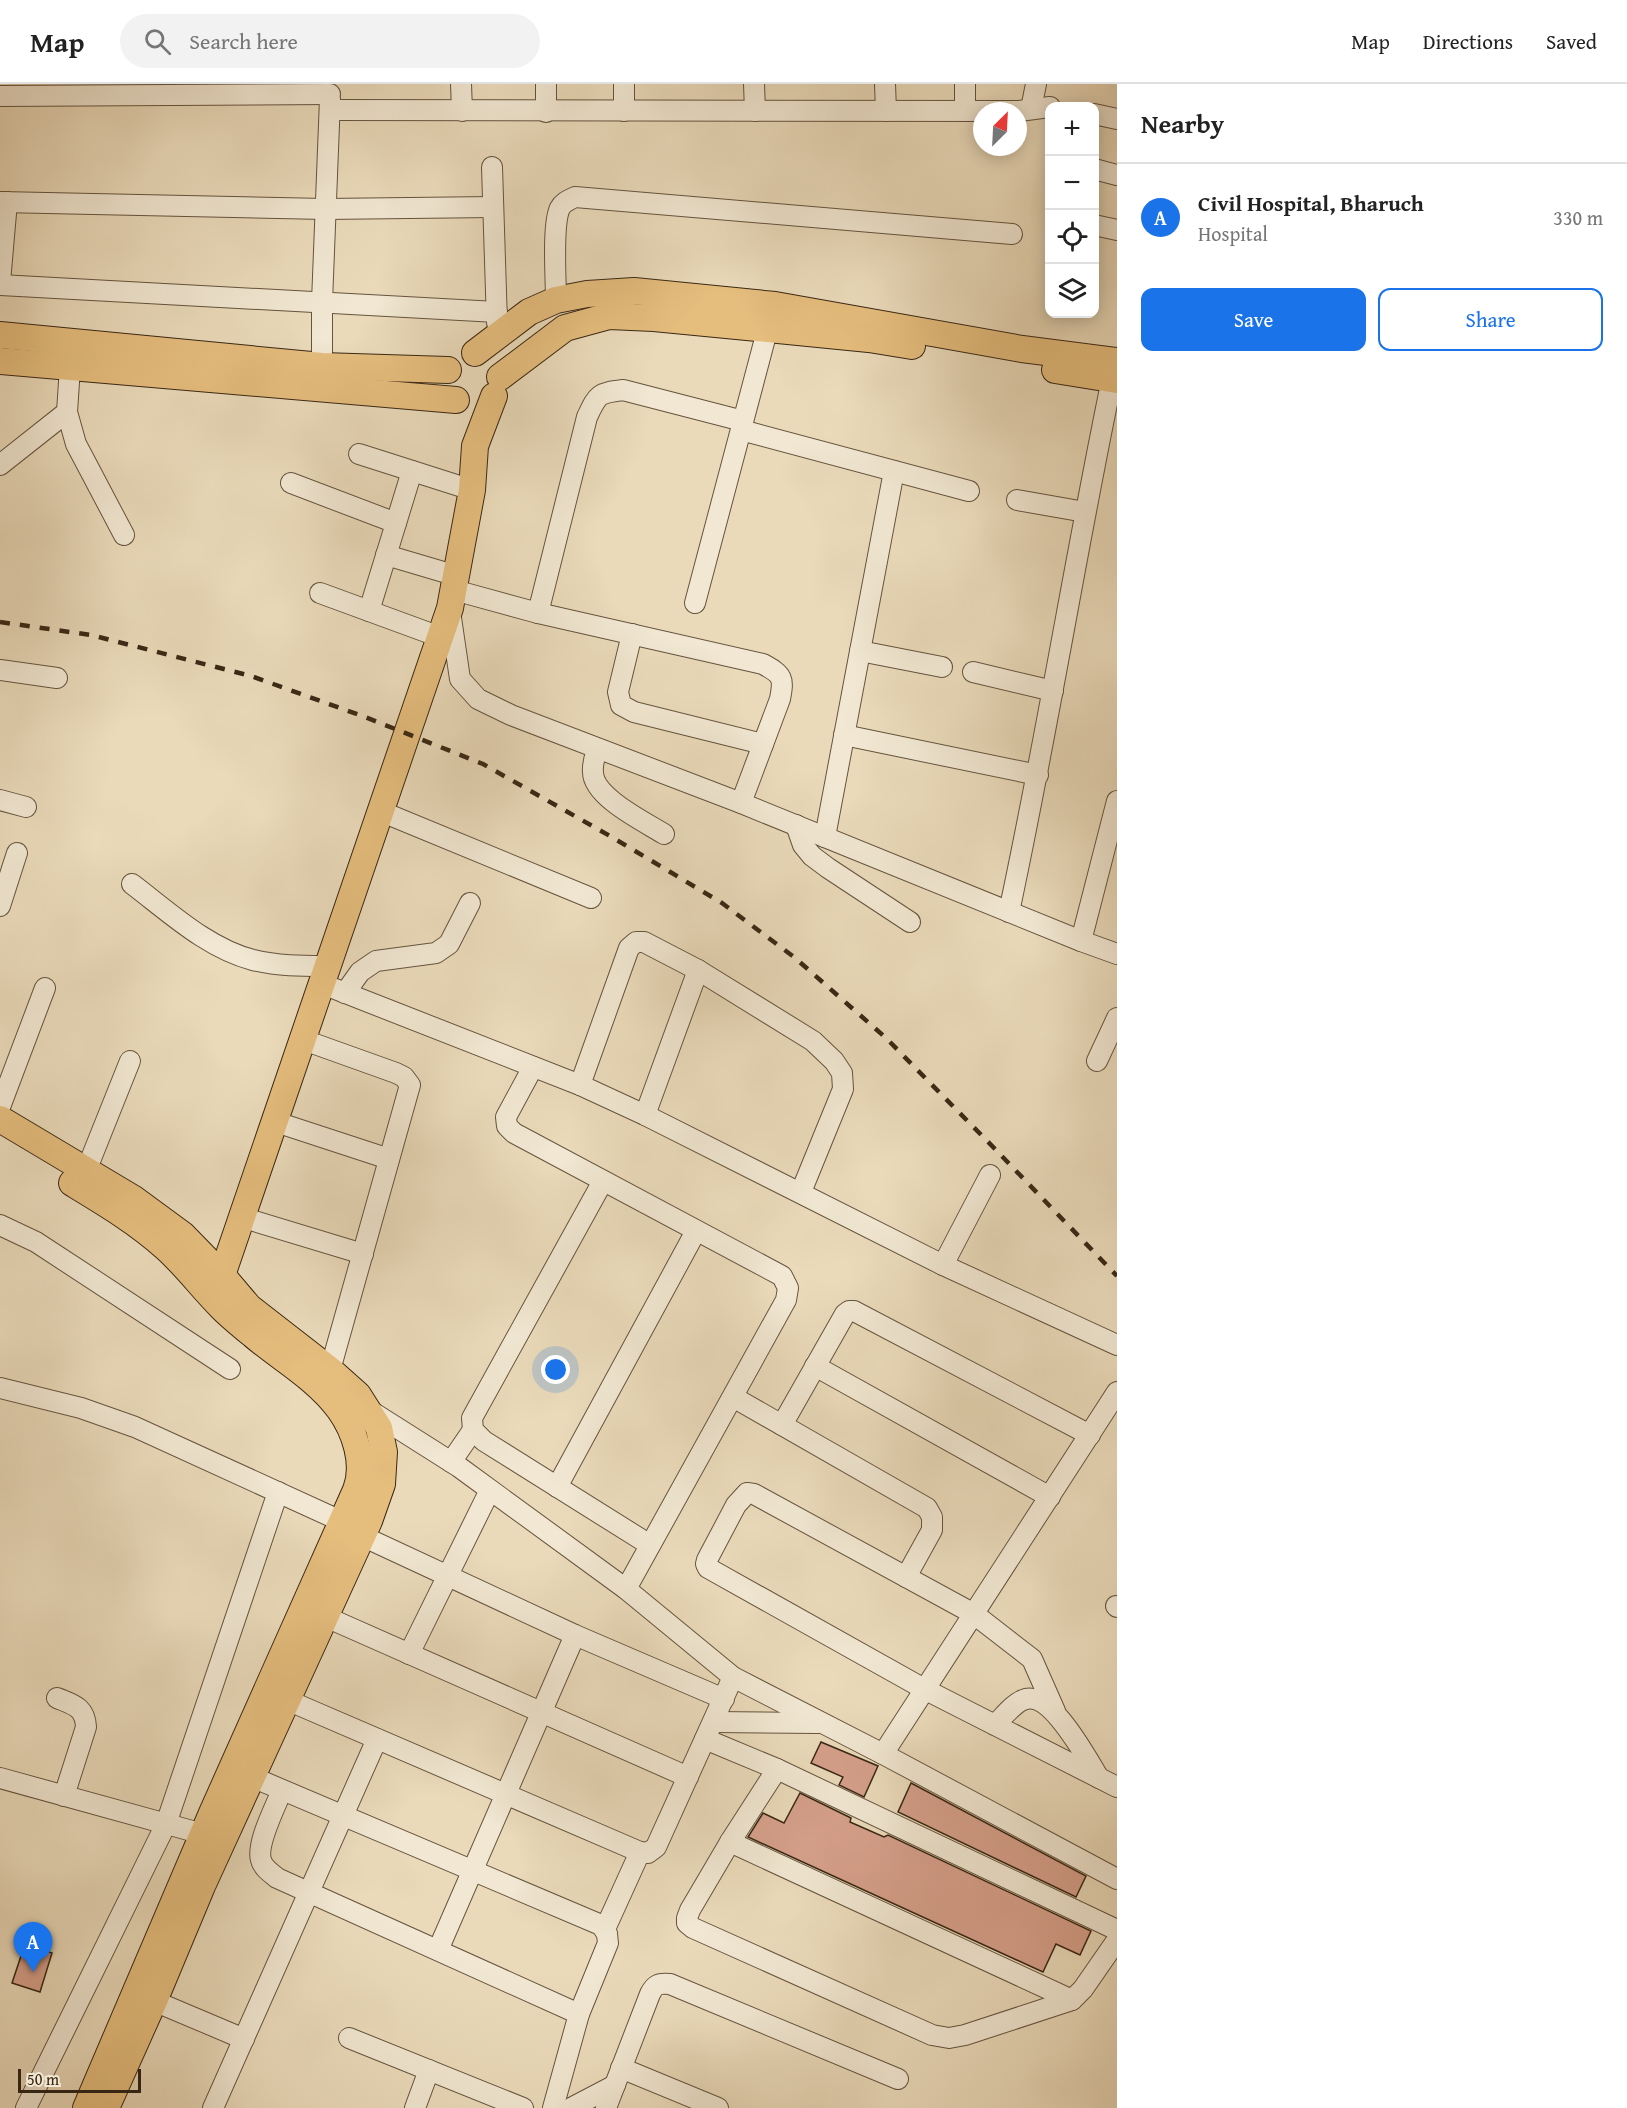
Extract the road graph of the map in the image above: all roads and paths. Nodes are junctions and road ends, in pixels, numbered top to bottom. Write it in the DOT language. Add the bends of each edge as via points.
graph roads {
  1 [pos="461,84"];
  2 [pos="546,84"];
  3 [pos="624,84"];
  4 [pos="754,84"];
  5 [pos="885,84"];
  6 [pos="965,84"];
  7 [pos="1036,84"];
  8 [pos="222,89"];
  9 [pos="115,90"];
  10 [pos="0,96"];
  11 [pos="330,96"];
  12 [pos="1040,108"];
  13 [pos="462,111"];
  14 [pos="624,111"];
  15 [pos="755,111"];
  16 [pos="886,111"];
  17 [pos="965,111"];
  18 [pos="546,112"];
  19 [pos="1099,115"];
  20 [pos="1117,119"];
  21 [pos="492,167"];
  22 [pos="1099,170"];
  23 [pos="1117,175"];
  24 [pos="3,202"];
  25 [pos="493,207"];
  26 [pos="325,209"];
  27 [pos="1099,226"];
  28 [pos="1117,230"];
  29 [pos="1012,234"];
  30 [pos="0,284"];
  31 [pos="556,300"];
  32 [pos="322,302"];
  33 [pos="771,317"];
  34 [pos="497,323"];
  35 [pos="0,335"];
  36 [pos="475,353"];
  37 [pos="0,361"];
  38 [pos="322,366"];
  39 [pos="70,367"];
  40 [pos="448,370"];
  41 [pos="1115,373"];
  42 [pos="497,387"];
  43 [pos="460,402"];
  44 [pos="67,412"];
  45 [pos="742,426"];
  46 [pos="475,446"];
  47 [pos="358,454"];
  48 [pos="0,465"];
  49 [pos="412,471"];
  50 [pos="894,471"];
  51 [pos="291,483"];
  52 [pos="472,490"];
  53 [pos="969,491"];
  54 [pos="1017,500"];
  55 [pos="1085,512"];
  56 [pos="396,523"];
  57 [pos="124,535"];
  58 [pos="386,555"];
  59 [pos="453,591"];
  60 [pos="320,593"];
  61 [pos="695,603"];
  62 [pos="369,611"];
  63 [pos="538,613"];
  64 [pos="632,634"];
  65 [pos="440,637"];
  66 [pos="860,651"];
  67 [pos="942,667"];
  68 [pos="0,670"];
  69 [pos="973,672"];
  70 [pos="57,678"];
  71 [pos="1053,691"];
  72 [pos="844,735"];
  73 [pos="763,744"];
  74 [pos="597,749"];
  75 [pos="1038,775"];
  76 [pos="0,800"];
  77 [pos="741,803"];
  78 [pos="26,807"];
  79 [pos="1116,809"];
  80 [pos="380,811"];
  81 [pos="796,825"];
  82 [pos="664,834"];
  83 [pos="825,837"];
  84 [pos="16,853"];
  85 [pos="132,884"];
  86 [pos="591,898"];
  87 [pos="470,903"];
  88 [pos="0,906"];
  89 [pos="1009,912"];
  90 [pos="910,922"];
  91 [pos="1081,941"];
  92 [pos="1117,954"];
  93 [pos="698,970"];
  94 [pos="323,975"];
  95 [pos="45,988"];
  96 [pos="345,993"];
  97 [pos="1117,1018"];
  98 [pos="301,1039"];
  99 [pos="130,1060"];
  100 [pos="1097,1061"];
  101 [pos="533,1067"];
  102 [pos="580,1085"];
  103 [pos="0,1107"];
  104 [pos="645,1115"];
  105 [pos="0,1119"];
  106 [pos="273,1121"];
  107 [pos="0,1139"];
  108 [pos="389,1159"];
  109 [pos="87,1171"];
  110 [pos="990,1175"];
  111 [pos="603,1181"];
  112 [pos="801,1192"];
  113 [pos="241,1218"];
  114 [pos="0,1225"];
  115 [pos="696,1231"];
  116 [pos="363,1254"];
  117 [pos="943,1265"];
  118 [pos="221,1274"];
  119 [pos="214,1299"];
  120 [pos="1117,1346"];
  121 [pos="815,1366"];
  122 [pos="230,1369"];
  123 [pos="330,1370"];
  124 [pos="0,1388"];
  125 [pos="1117,1392"];
  126 [pos="733,1396"];
  127 [pos="331,1400"];
  128 [pos="368,1409"];
  129 [pos="782,1425"];
  130 [pos="473,1430"];
  131 [pos="1090,1435"];
  132 [pos="451,1462"];
  133 [pos="557,1487"];
  134 [pos="490,1490"];
  135 [pos="278,1492"];
  136 [pos="1050,1497"];
  137 [pos="341,1521"];
  138 [pos="362,1536"];
  139 [pos="650,1545"];
  140 [pos="448,1575"];
  141 [pos="906,1577"];
  142 [pos="626,1588"];
  143 [pos="974,1614"];
  144 [pos="326,1617"];
  145 [pos="575,1635"];
  146 [pos="409,1654"];
  147 [pos="733,1677"];
  148 [pos="926,1690"];
  149 [pos="57,1698"];
  150 [pos="724,1699"];
  151 [pos="287,1700"];
  152 [pos="1055,1711"];
  153 [pos="541,1713"];
  154 [pos="822,1723"];
  155 [pos="995,1725"];
  156 [pos="709,1731"];
  157 [pos="377,1739"];
  158 [pos="883,1754"];
  159 [pos="777,1769"];
  160 [pos="252,1777"];
  161 [pos="688,1777"];
  162 [pos="0,1778"];
  163 [pos="1109,1783"];
  164 [pos="282,1790"];
  165 [pos="506,1795"];
  166 [pos="64,1796"];
  167 [pos="342,1815"];
  168 [pos="166,1824"];
  169 [pos="203,1834"];
  170 [pos="730,1842"];
  171 [pos="640,1852"];
  172 [pos="473,1871"];
  173 [pos="1117,1879"];
  174 [pos="309,1892"];
  175 [pos="1117,1930"];
  176 [pos="607,1934"];
  177 [pos="1117,1940"];
  178 [pos="438,1950"];
  179 [pos="1072,2000"];
  180 [pos="154,2001"];
  181 [pos="579,2014"];
  182 [pos="349,2038"];
  183 [pos="244,2039"];
  184 [pos="429,2070"];
  185 [pos="898,2079"];
  186 [pos="614,2094"];
  187 [pos="26,2108"];
  188 [pos="86,2108"];
  189 [pos="106,2108"];
  190 [pos="213,2108"];
  191 [pos="415,2108"];
  192 [pos="523,2108"];
  193 [pos="553,2108"];
  194 [pos="571,2108"];
  195 [pos="718,2108"];
  1 -- 13 [label="street"];
  2 -- 18 [label="street"];
  3 -- 14 [label="street"];
  4 -- 15 [label="street"];
  5 -- 16 [label="street"];
  6 -- 17 [label="street"];
  7 -- 12 [label="street"];
  8 -- 9 [label="street"];
  8 -- 11 [label="street"];
  9 -- 10 [label="street"];
  11 -- 13 [label="street"];
  11 -- 26 [label="street"];
  12 -- 17 [label="street"];
  13 -- 18 [label="street"];
  14 -- 15 [label="street"];
  14 -- 18 [label="street"];
  15 -- 16 [label="street"];
  16 -- 17 [label="street"];
  19 -- 20 [label="street"];
  21 -- 25 [label="street"];
  22 -- 23 [label="street"];
  24 -- 26 [label="street"];
  24 -- 30 [label="street"];
  25 -- 26 [label="street"];
  25 -- 34 [label="street"];
  26 -- 32 [label="street"];
  27 -- 28 [label="street"];
  29 -- 31 [label="street" via="575,197 565,202 557,222"];
  30 -- 32 [label="street"];
  31 -- 33 [label="main road" via="634,291"];
  31 -- 34 [label="main road"];
  32 -- 34 [label="street"];
  32 -- 38 [label="street"];
  33 -- 41 [label="main road" via="869,339"];
  33 -- 42 [label="main road" via="609,316 565,328"];
  33 -- 45 [label="street"];
  34 -- 36 [label="main road"];
  35 -- 38 [label="main road"];
  36 -- 40 [label="main road" via="459,357"];
  36 -- 42 [label="main road" via="496,365"];
  37 -- 39 [label="main road"];
  38 -- 40 [label="main road"];
  39 -- 43 [label="main road"];
  39 -- 44 [label="street"];
  40 -- 43 [label="main road" via="447,386"];
  41 -- 55 [label="street"];
  42 -- 43 [label="main road" via="480,405"];
  42 -- 46 [label="main road"];
  43 -- 46 [label="main road"];
  44 -- 48 [label="street"];
  44 -- 57 [label="street" via="76,444"];
  45 -- 50 [label="street"];
  45 -- 61 [label="street"];
  45 -- 63 [label="street" via="623,390 603,393 595,400 587,417"];
  46 -- 52 [label="main road"];
  47 -- 49 [label="street"];
  49 -- 52 [label="street"];
  49 -- 56 [label="street"];
  50 -- 53 [label="street"];
  50 -- 66 [label="street"];
  51 -- 56 [label="street"];
  52 -- 59 [label="main road"];
  54 -- 55 [label="street"];
  55 -- 71 [label="street"];
  56 -- 58 [label="street"];
  58 -- 59 [label="street"];
  58 -- 62 [label="street"];
  59 -- 63 [label="street"];
  59 -- 65 [label="main road"];
  59 -- 74 [label="street" via="460,679 477,699"];
  60 -- 62 [label="street"];
  62 -- 65 [label="street"];
  63 -- 64 [label="street"];
  64 -- 73 [label="street" via="618,692 621,705 634,712"];
  64 -- 73 [label="street" via="763,664 777,672 783,682 780,699"];
  65 -- 80 [label="main road"];
  66 -- 67 [label="street"];
  66 -- 72 [label="street"];
  68 -- 70 [label="street"];
  69 -- 71 [label="street"];
  71 -- 75 [label="street"];
  72 -- 75 [label="street"];
  72 -- 83 [label="street"];
  73 -- 77 [label="street"];
  74 -- 77 [label="street"];
  74 -- 82 [label="street" via="592,774 597,787 610,800"];
  75 -- 89 [label="street"];
  76 -- 78 [label="street"];
  77 -- 81 [label="street"];
  79 -- 91 [label="street"];
  80 -- 86 [label="street"];
  80 -- 94 [label="main road"];
  81 -- 83 [label="street"];
  81 -- 90 [label="street" via="812,856"];
  83 -- 89 [label="street"];
  84 -- 88 [label="street"];
  85 -- 94 [label="street" via="227,951"];
  87 -- 96 [label="street" via="449,944 436,953 376,962 360,972"];
  89 -- 91 [label="street"];
  91 -- 92 [label="street"];
  93 -- 102 [label="street" via="644,942 629,948"];
  93 -- 104 [label="street"];
  93 -- 112 [label="street" via="813,1041 842,1073 843,1089 836,1110"];
  94 -- 96 [label="street"];
  94 -- 98 [label="main road"];
  95 -- 103 [label="street"];
  96 -- 101 [label="street"];
  97 -- 100 [label="street"];
  98 -- 106 [label="main road"];
  98 -- 108 [label="street" via="409,1081"];
  99 -- 109 [label="street"];
  101 -- 102 [label="street"];
  101 -- 111 [label="street" via="506,1117 507,1126"];
  102 -- 104 [label="street"];
  104 -- 112 [label="street"];
  105 -- 109 [label="main road"];
  106 -- 108 [label="street"];
  106 -- 113 [label="main road"];
  107 -- 119 [label="main road" via="124,1214 167,1249"];
  108 -- 116 [label="street"];
  109 -- 118 [label="main road" via="183,1235"];
  110 -- 117 [label="street"];
  111 -- 115 [label="street"];
  111 -- 130 [label="street" via="472,1418"];
  112 -- 117 [label="street"];
  113 -- 116 [label="street"];
  113 -- 118 [label="main road"];
  114 -- 122 [label="street" via="36,1242"];
  115 -- 126 [label="street" via="782,1276 788,1288 786,1300"];
  115 -- 133 [label="street"];
  116 -- 123 [label="street"];
  117 -- 120 [label="street"];
  118 -- 119 [label="main road"];
  118 -- 123 [label="main road" via="249,1307"];
  119 -- 127 [label="main road"];
  121 -- 129 [label="street"];
  121 -- 131 [label="street" via="845,1314 854,1311"];
  121 -- 136 [label="street"];
  123 -- 128 [label="main road"];
  124 -- 135 [label="street" via="81,1408 135,1427"];
  125 -- 131 [label="street"];
  126 -- 129 [label="street"];
  126 -- 139 [label="street"];
  127 -- 128 [label="street"];
  127 -- 137 [label="main road" via="350,1428 360,1465 359,1482"];
  128 -- 132 [label="street"];
  128 -- 138 [label="main road" via="382,1437 383,1467 378,1496"];
  129 -- 141 [label="street" via="927,1508 932,1530"];
  130 -- 132 [label="street"];
  130 -- 133 [label="street"];
  131 -- 136 [label="street"];
  132 -- 134 [label="street"];
  133 -- 139 [label="street"];
  134 -- 140 [label="street"];
  134 -- 142 [label="street"];
  135 -- 137 [label="street"];
  135 -- 168 [label="street"];
  136 -- 143 [label="street"];
  137 -- 169 [label="main road"];
  138 -- 140 [label="street"];
  138 -- 144 [label="main road"];
  139 -- 142 [label="street"];
  140 -- 145 [label="street"];
  140 -- 146 [label="street"];
  141 -- 143 [label="street"];
  141 -- 148 [label="street" via="747,1493 736,1505 706,1564"];
  142 -- 147 [label="street"];
  143 -- 148 [label="street"];
  143 -- 152 [label="street" via="1032,1659"];
  144 -- 146 [label="street"];
  144 -- 151 [label="main road"];
  145 -- 150 [label="street"];
  145 -- 153 [label="street"];
  146 -- 153 [label="street"];
  147 -- 150 [label="street"];
  147 -- 154 [label="street"];
  148 -- 155 [label="street"];
  148 -- 158 [label="street"];
  149 -- 166 [label="street" via="78,1707 85,1716 86,1727"];
  150 -- 156 [label="street"];
  151 -- 157 [label="street"];
  151 -- 160 [label="main road"];
  152 -- 155 [label="street" via="1033,1698 1022,1700"];
  152 -- 163 [label="street"];
  153 -- 161 [label="street"];
  153 -- 165 [label="street"];
  154 -- 156 [label="street"];
  154 -- 158 [label="street"];
  155 -- 163 [label="street"];
  156 -- 159 [label="street"];
  156 -- 161 [label="street"];
  157 -- 165 [label="street"];
  157 -- 167 [label="street"];
  158 -- 173 [label="street"];
  159 -- 170 [label="street"];
  159 -- 175 [label="street"];
  160 -- 164 [label="street"];
  160 -- 180 [label="main road"];
  161 -- 171 [label="street" via="656,1847 648,1853"];
  162 -- 166 [label="street"];
  164 -- 167 [label="street"];
  164 -- 174 [label="street" via="260,1849 261,1860 277,1878"];
  165 -- 171 [label="street"];
  165 -- 172 [label="street"];
  166 -- 168 [label="street"];
  167 -- 172 [label="street"];
  167 -- 174 [label="street"];
  168 -- 169 [label="street"];
  168 -- 187 [label="street"];
  169 -- 188 [label="main road"];
  170 -- 179 [label="street"];
  170 -- 179 [label="street" via="687,1917 693,1928 932,2035 949,2038"];
  171 -- 176 [label="street" via="604,1929"];
  172 -- 176 [label="street" via="601,1925"];
  172 -- 178 [label="street"];
  174 -- 178 [label="street"];
  174 -- 183 [label="street"];
  176 -- 181 [label="street" via="608,1944"];
  177 -- 179 [label="street"];
  178 -- 181 [label="street"];
  180 -- 183 [label="street"];
  180 -- 189 [label="main road"];
  181 -- 193 [label="street"];
  182 -- 184 [label="street"];
  183 -- 190 [label="street"];
  184 -- 191 [label="street"];
  184 -- 192 [label="street"];
  185 -- 186 [label="street" via="661,1983 650,1994"];
  186 -- 194 [label="street"];
  186 -- 195 [label="street"];
}
